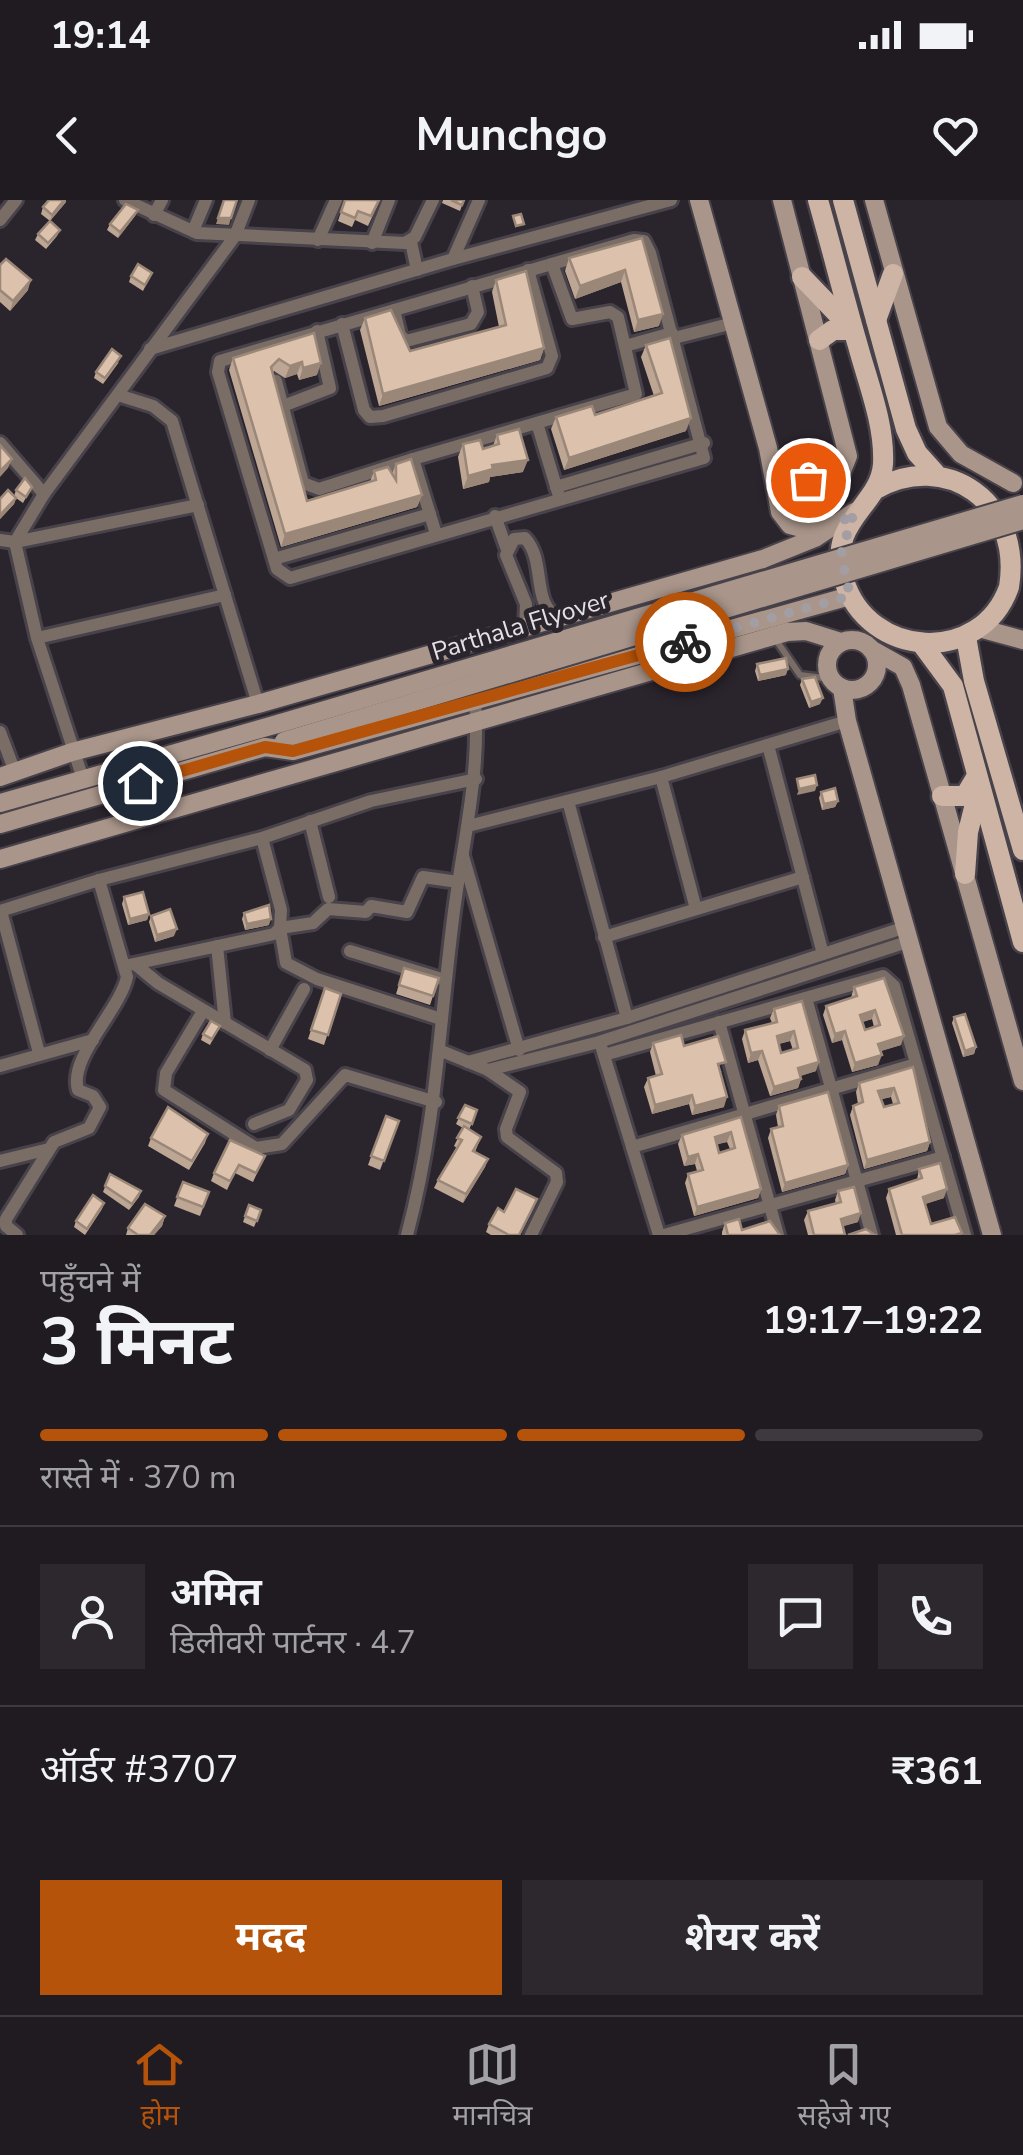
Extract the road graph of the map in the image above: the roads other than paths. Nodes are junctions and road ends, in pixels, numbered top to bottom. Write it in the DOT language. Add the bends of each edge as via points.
graph roads {
  1 [pos="16,200"];
  2 [pos="125,200"];
  3 [pos="162,200"];
  4 [pos="206,200"];
  5 [pos="249,200"];
  6 [pos="336,200"];
  7 [pos="389,200"];
  8 [pos="433,200"];
  9 [pos="479,200"];
  10 [pos="670,200"];
  11 [pos="699,200"];
  12 [pos="782,200"];
  13 [pos="818,200"];
  14 [pos="874,200"];
  15 [pos="639,204"];
  16 [pos="845,209"];
  17 [pos="154,215"];
  18 [pos="0,220"];
  19 [pos="825,224"];
  20 [pos="193,231"];
  21 [pos="235,236"];
  22 [pos="318,240"];
  23 [pos="411,242"];
  24 [pos="372,243"];
  25 [pos="453,258"];
  26 [pos="552,264"];
  27 [pos="417,270"];
  28 [pos="528,270"];
  29 [pos="894,274"];
  30 [pos="802,278"];
  31 [pos="472,286"];
  32 [pos="394,310"];
  33 [pos="876,320"];
  34 [pos="733,323"];
  35 [pos="342,324"];
  36 [pos="853,330"];
  37 [pos="317,331"];
  38 [pos="673,336"];
  39 [pos="819,340"];
  40 [pos="625,346"];
  41 [pos="150,349"];
  42 [pos="276,382"];
  43 [pos="118,395"];
  44 [pos="282,406"];
  45 [pos="537,423"];
  46 [pos="0,443"];
  47 [pos="768,448"];
  48 [pos="413,459"];
  49 [pos="846,466"];
  50 [pos="935,472"];
  51 [pos="1018,482"];
  52 [pos="792,483"];
  53 [pos="816,484"];
  54 [pos="978,489"];
  55 [pos="876,490"];
  56 [pos="558,493"];
  57 [pos="44,494"];
  58 [pos="779,504"];
  59 [pos="1023,504"];
  60 [pos="198,505"];
  61 [pos="521,510"];
  62 [pos="838,513"];
  63 [pos="430,514"];
  64 [pos="495,516"];
  65 [pos="1023,520"];
  66 [pos="799,529"];
  67 [pos="436,534"];
  68 [pos="524,538"];
  69 [pos="4,540"];
  70 [pos="506,547"];
  71 [pos="791,549"];
  72 [pos="1019,557"];
  73 [pos="274,559"];
  74 [pos="225,595"];
  75 [pos="850,596"];
  76 [pos="550,611"];
  77 [pos="526,618"];
  78 [pos="972,632"];
  79 [pos="773,636"];
  80 [pos="37,638"];
  81 [pos="691,640"];
  82 [pos="1023,640"];
  83 [pos="841,642"];
  84 [pos="922,644"];
  85 [pos="668,647"];
  86 [pos="871,649"];
  87 [pos="697,660"];
  88 [pos="876,670"];
  89 [pos="646,676"];
  90 [pos="837,683"];
  91 [pos="912,685"];
  92 [pos="293,694"];
  93 [pos="475,699"];
  94 [pos="258,704"];
  95 [pos="847,721"];
  96 [pos="477,724"];
  97 [pos="0,732"];
  98 [pos="283,732"];
  99 [pos="264,738"];
  100 [pos="768,746"];
  101 [pos="72,752"];
  102 [pos="8,774"];
  103 [pos="476,778"];
  104 [pos="661,778"];
  105 [pos="83,780"];
  106 [pos="979,780"];
  107 [pos="942,796"];
  108 [pos="568,801"];
  109 [pos="0,803"];
  110 [pos="1016,803"];
  111 [pos="310,821"];
  112 [pos="0,824"];
  113 [pos="468,826"];
  114 [pos="262,838"];
  115 [pos="1023,850"];
  116 [pos="462,851"];
  117 [pos="0,859"];
  118 [pos="965,874"];
  119 [pos="803,877"];
  120 [pos="100,880"];
  121 [pos="458,882"];
  122 [pos="329,897"];
  123 [pos="696,909"];
  124 [pos="1,911"];
  125 [pos="280,928"];
  126 [pos="908,934"];
  127 [pos="604,936"];
  128 [pos="1023,942"];
  129 [pos="216,946"];
  130 [pos="350,951"];
  131 [pos="824,954"];
  132 [pos="7,955"];
  133 [pos="131,964"];
  134 [pos="446,980"];
  135 [pos="304,990"];
  136 [pos="806,998"];
  137 [pos="203,1011"];
  138 [pos="627,1018"];
  139 [pos="441,1019"];
  140 [pos="719,1022"];
  141 [pos="225,1023"];
  142 [pos="94,1040"];
  143 [pos="599,1041"];
  144 [pos="270,1050"];
  145 [pos="440,1050"];
  146 [pos="519,1050"];
  147 [pos="39,1053"];
  148 [pos="468,1062"];
  149 [pos="916,1064"];
  150 [pos="0,1066"];
  151 [pos="488,1070"];
  152 [pos="1023,1081"];
  153 [pos="832,1088"];
  154 [pos="436,1102"];
  155 [pos="744,1114"];
  156 [pos="254,1124"];
  157 [pos="632,1147"];
  158 [pos="48,1149"];
  159 [pos="943,1157"];
  160 [pos="0,1161"];
  161 [pos="857,1181"];
  162 [pos="770,1205"];
  163 [pos="6,1207"];
  164 [pos="17,1235"];
  165 [pos="407,1235"];
  166 [pos="531,1235"];
  167 [pos="662,1235"];
  168 [pos="778,1235"];
  169 [pos="872,1235"];
  170 [pos="965,1235"];
  171 [pos="992,1235"];
  1 -- 18 [label="street"];
  2 -- 17 [label="street"];
  3 -- 17 [label="street"];
  4 -- 20 [label="street"];
  5 -- 21 [label="street"];
  6 -- 22 [label="street"];
  7 -- 24 [label="street"];
  8 -- 23 [label="street"];
  9 -- 25 [label="street"];
  10 -- 15 [label="street"];
  11 -- 34 [label="street"];
  12 -- 30 [label="street"];
  13 -- 19 [label="main road"];
  14 -- 29 [label="street"];
  15 -- 25 [label="street"];
  16 -- 19 [label="main road"];
  16 -- 33 [label="main road"];
  17 -- 20 [label="street"];
  19 -- 36 [label="main road"];
  20 -- 21 [label="street"];
  21 -- 22 [label="street"];
  21 -- 41 [label="street"];
  22 -- 24 [label="street"];
  23 -- 24 [label="street"];
  23 -- 27 [label="street"];
  25 -- 27 [label="street"];
  26 -- 28 [label="street"];
  26 -- 38 [label="street" via="644,242"];
  26 -- 40 [label="street" via="568,316 615,314"];
  27 -- 41 [label="street"];
  28 -- 31 [label="street"];
  28 -- 35 [label="street" via="552,356 548,368 383,416 364,410"];
  29 -- 33 [label="main road"];
  29 -- 51 [label="street" via="938,427 961,454"];
  30 -- 36 [label="main road"];
  30 -- 39 [label="street"];
  31 -- 32 [label="street"];
  31 -- 32 [label="street" via="478,312 471,324 406,340"];
  32 -- 35 [label="street"];
  33 -- 50 [label="main road" via="906,429"];
  34 -- 38 [label="street"];
  34 -- 47 [label="street"];
  35 -- 37 [label="street"];
  36 -- 39 [label="main road" via="833,330"];
  36 -- 55 [label="main road" via="881,438"];
  37 -- 44 [label="street" via="330,388"];
  37 -- 73 [label="street" via="220,361"];
  38 -- 40 [label="street"];
  38 -- 56 [label="street" via="706,454"];
  39 -- 49 [label="street" via="847,442"];
  40 -- 45 [label="street" via="637,389 632,399"];
  41 -- 43 [label="street"];
  42 -- 44 [label="street"];
  43 -- 57 [label="street"];
  43 -- 60 [label="street" via="153,406 172,421"];
  44 -- 48 [label="street" via="309,488"];
  45 -- 48 [label="street"];
  45 -- 56 [label="street"];
  46 -- 57 [label="street"];
  47 -- 52 [label="street"];
  47 -- 58 [label="street"];
  48 -- 63 [label="street"];
  49 -- 53 [label="street"];
  49 -- 62 [label="street"];
  50 -- 54 [label="main road"];
  50 -- 55 [label="main road" via="914,473"];
  51 -- 54 [label="street"];
  52 -- 53 [label="street"];
  52 -- 58 [label="street"];
  53 -- 62 [label="street"];
  54 -- 72 [label="main road" via="1005,520"];
  55 -- 62 [label="main road"];
  56 -- 61 [label="street"];
  57 -- 69 [label="street"];
  58 -- 66 [label="street" via="784,520"];
  59 -- 98 [label="street, Parthala Flyover, bridge"];
  60 -- 69 [label="street"];
  60 -- 74 [label="street"];
  61 -- 64 [label="street"];
  61 -- 68 [label="street"];
  62 -- 66 [label="street"];
  62 -- 71 [label="street"];
  62 -- 75 [label="main road"];
  63 -- 67 [label="street"];
  63 -- 73 [label="street"];
  64 -- 67 [label="street"];
  64 -- 70 [label="street"];
  65 -- 98 [label="street, Parthala Flyover, bridge"];
  66 -- 71 [label="street"];
  67 -- 73 [label="street" via="290,578 276,570"];
  68 -- 70 [label="street"];
  68 -- 76 [label="street" via="538,559"];
  69 -- 80 [label="street"];
  70 -- 77 [label="street"];
  71 -- 76 [label="street"];
  72 -- 78 [label="main road" via="998,609"];
  74 -- 80 [label="street"];
  74 -- 94 [label="street"];
  75 -- 81 [label="street"];
  75 -- 84 [label="main road" via="880,629"];
  76 -- 77 [label="street"];
  77 -- 92 [label="street"];
  78 -- 82 [label="street"];
  78 -- 84 [label="main road"];
  78 -- 110 [label="main road" via="974,682"];
  79 -- 83 [label="street" via="806,631"];
  79 -- 87 [label="street"];
  79 -- 90 [label="lane" via="800,675"];
  80 -- 101 [label="street"];
  81 -- 85 [label="street"];
  81 -- 87 [label="street"];
  83 -- 86 [label="street" via="857,640"];
  83 -- 90 [label="street" via="827,661"];
  84 -- 106 [label="main road" via="953,686"];
  85 -- 89 [label="street"];
  85 -- 93 [label="street"];
  86 -- 88 [label="street"];
  86 -- 91 [label="street" via="903,667"];
  87 -- 89 [label="street"];
  88 -- 90 [label="street" via="866,686"];
  88 -- 91 [label="street"];
  89 -- 96 [label="street"];
  90 -- 95 [label="street"];
  91 -- 107 [label="street"];
  92 -- 94 [label="street"];
  92 -- 99 [label="street"];
  93 -- 96 [label="street"];
  93 -- 99 [label="street" via="293,751"];
  94 -- 101 [label="street"];
  95 -- 100 [label="street"];
  95 -- 126 [label="street"];
  96 -- 103 [label="street"];
  96 -- 117 [label="street"];
  97 -- 102 [label="street"];
  98 -- 99 [label="street, Parthala Flyover"];
  99 -- 105 [label="street"];
  99 -- 112 [label="street"];
  100 -- 104 [label="street"];
  100 -- 119 [label="street"];
  101 -- 102 [label="street"];
  101 -- 105 [label="street"];
  103 -- 111 [label="street"];
  103 -- 113 [label="street"];
  104 -- 108 [label="street"];
  104 -- 123 [label="street"];
  105 -- 109 [label="street"];
  106 -- 107 [label="main road" via="965,796"];
  106 -- 118 [label="main road"];
  106 -- 128 [label="main road"];
  107 -- 118 [label="street"];
  108 -- 113 [label="street"];
  108 -- 127 [label="street"];
  110 -- 115 [label="main road"];
  111 -- 114 [label="street"];
  111 -- 122 [label="street"];
  113 -- 116 [label="street"];
  114 -- 120 [label="street"];
  114 -- 125 [label="street" via="282,910"];
  116 -- 121 [label="street"];
  116 -- 146 [label="street"];
  118 -- 152 [label="street"];
  119 -- 123 [label="street"];
  119 -- 131 [label="street"];
  120 -- 124 [label="street"];
  120 -- 133 [label="street"];
  121 -- 125 [label="street" via="422,877 407,912 328,909 313,923"];
  121 -- 134 [label="street"];
  123 -- 127 [label="street"];
  124 -- 132 [label="street"];
  125 -- 129 [label="street"];
  125 -- 139 [label="street" via="286,962 317,980"];
  126 -- 131 [label="street"];
  126 -- 143 [label="street"];
  126 -- 171 [label="street"];
  127 -- 138 [label="street"];
  129 -- 133 [label="street"];
  129 -- 141 [label="street"];
  130 -- 134 [label="street"];
  131 -- 138 [label="street"];
  132 -- 147 [label="street"];
  133 -- 137 [label="street"];
  133 -- 142 [label="street" via="124,992"];
  134 -- 139 [label="street"];
  135 -- 144 [label="street"];
  136 -- 140 [label="street"];
  136 -- 149 [label="street" via="874,977 890,979"];
  136 -- 153 [label="street"];
  137 -- 141 [label="street"];
  137 -- 154 [label="street" via="166,1073 164,1090 256,1148 282,1144 345,1075"];
  138 -- 143 [label="street"];
  139 -- 145 [label="street"];
  140 -- 143 [label="street"];
  140 -- 155 [label="street"];
  141 -- 144 [label="street"];
  142 -- 147 [label="street"];
  142 -- 158 [label="street" via="76,1082 98,1100 99,1113 81,1135"];
  143 -- 146 [label="street"];
  143 -- 151 [label="street"];
  143 -- 157 [label="street"];
  144 -- 156 [label="street" via="304,1070 307,1080 289,1110"];
  145 -- 148 [label="street"];
  145 -- 154 [label="street"];
  146 -- 148 [label="street"];
  147 -- 150 [label="street"];
  148 -- 151 [label="street"];
  149 -- 153 [label="street"];
  149 -- 159 [label="street"];
  151 -- 166 [label="street" via="520,1092 507,1137 556,1173"];
  153 -- 155 [label="street"];
  153 -- 161 [label="street"];
  154 -- 165 [label="street"];
  155 -- 157 [label="street"];
  155 -- 162 [label="street"];
  157 -- 167 [label="street"];
  158 -- 160 [label="street"];
  158 -- 163 [label="street"];
  159 -- 161 [label="street"];
  159 -- 170 [label="street"];
  161 -- 162 [label="street"];
  161 -- 169 [label="street"];
  162 -- 167 [label="street"];
  162 -- 168 [label="street"];
  163 -- 164 [label="street" via="6,1226"];
}
